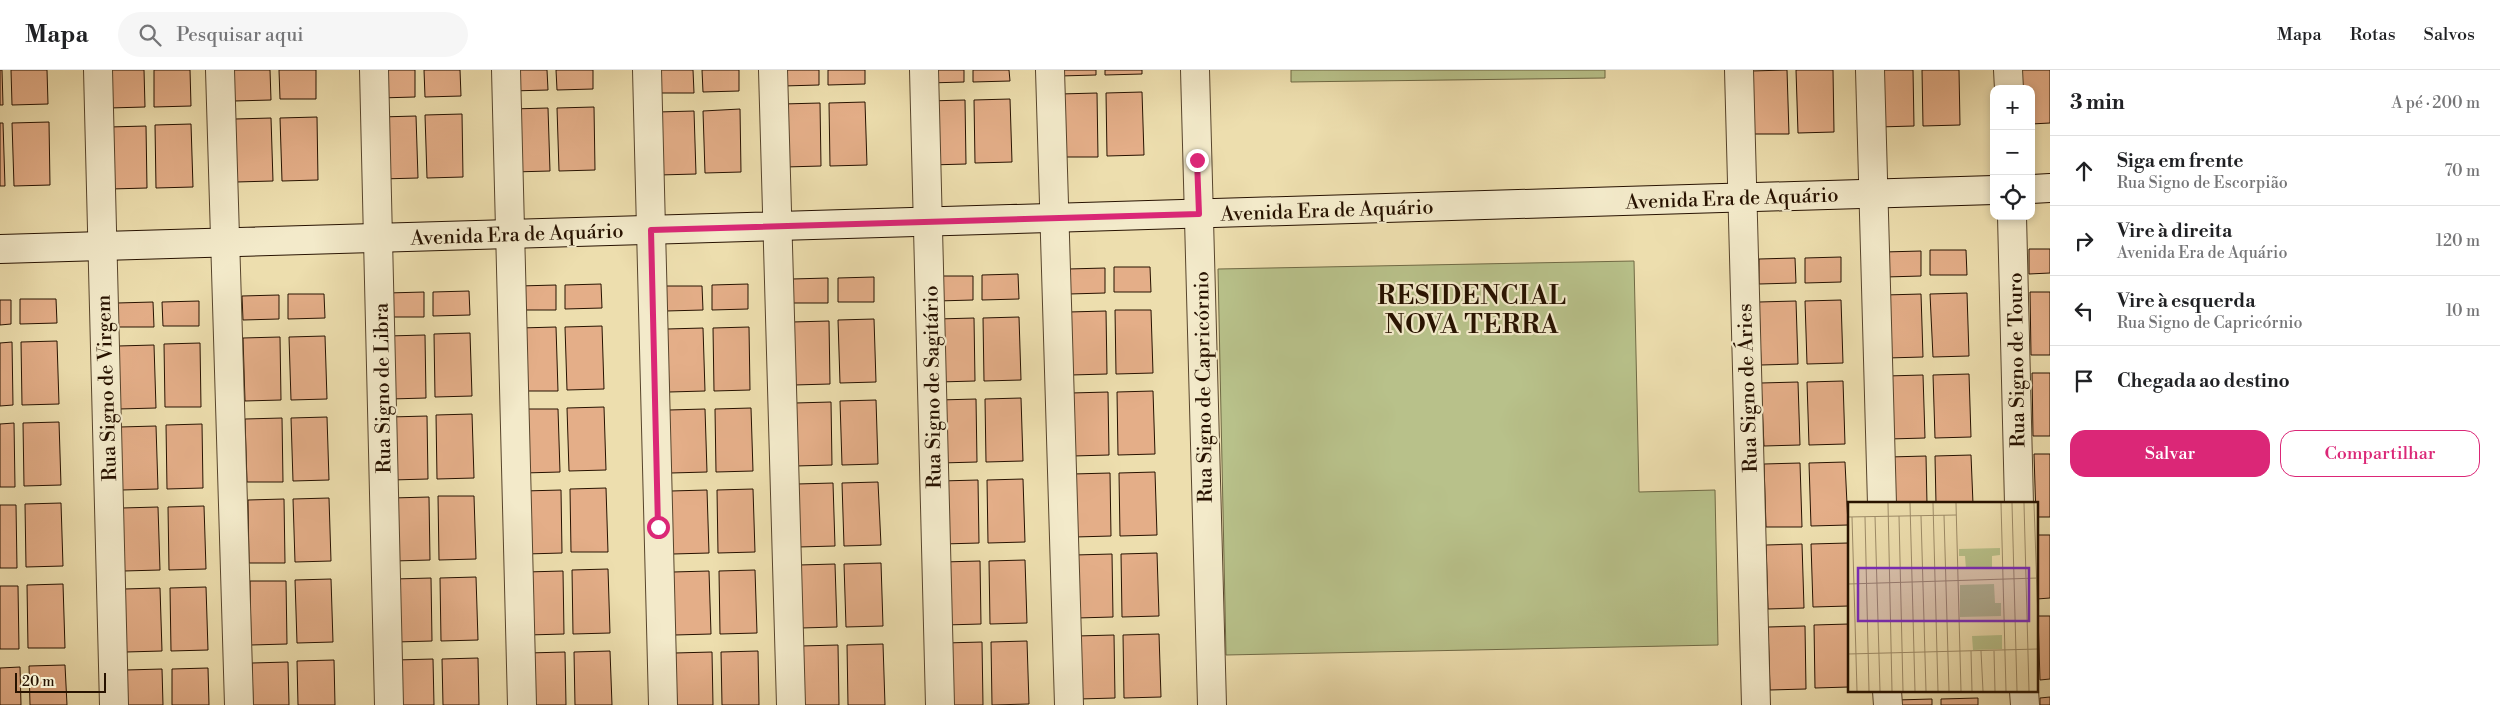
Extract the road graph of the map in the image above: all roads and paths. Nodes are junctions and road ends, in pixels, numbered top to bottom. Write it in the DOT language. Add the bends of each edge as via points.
graph roads {
  1 [pos="98,70"];
  2 [pos="220,70"];
  3 [pos="374,70"];
  4 [pos="506,70"];
  5 [pos="647,70"];
  6 [pos="773,70"];
  7 [pos="924,70"];
  8 [pos="1050,70"];
  9 [pos="1195,70"];
  10 [pos="1739,70"];
  11 [pos="1870,70"];
  12 [pos="2008,70"];
  13 [pos="2009,85"];
  14 [pos="2050,188"];
  15 [pos="2035,189"];
  16 [pos="1990,190"];
  17 [pos="1873,194"];
  18 [pos="1742,198"];
  19 [pos="1199,214"];
  20 [pos="1055,218"];
  21 [pos="2012,220"];
  22 [pos="928,221"];
  23 [pos="777,226"];
  24 [pos="651,230"];
  25 [pos="510,234"];
  26 [pos="378,238"];
  27 [pos="225,242"];
  28 [pos="102,246"];
  29 [pos="0,249"];
  30 [pos="1882,502"];
  31 [pos="2020,502"];
  32 [pos="1887,692"];
  33 [pos="2024,692"];
  34 [pos="114,705"];
  35 [pos="238,705"];
  36 [pos="389,705"];
  37 [pos="522,705"];
  38 [pos="663,705"];
  39 [pos="791,705"];
  40 [pos="940,705"];
  41 [pos="1069,705"];
  42 [pos="1212,705"];
  43 [pos="1756,705"];
  44 [pos="1888,705"];
  45 [pos="2025,705"];
  1 -- 28 [label="street, Rua Signo de Virgem"];
  2 -- 27 [label="street"];
  3 -- 26 [label="street, Rua Signo de Libra"];
  4 -- 25 [label="street"];
  5 -- 24 [label="street"];
  6 -- 23 [label="street"];
  7 -- 22 [label="street, Rua Signo de Sagitário"];
  8 -- 20 [label="street"];
  9 -- 19 [label="street, Rua Signo de Capricórnio"];
  10 -- 18 [label="street, Rua Signo de Áries"];
  11 -- 17 [label="street"];
  12 -- 13 [label="street"];
  14 -- 15 [label="street"];
  16 -- 17 [label="street, Avenida Era de Aquário"];
  17 -- 18 [label="street, Avenida Era de Aquário"];
  17 -- 30 [label="street"];
  18 -- 19 [label="street, Avenida Era de Aquário"];
  18 -- 43 [label="street, Rua Signo de Áries"];
  19 -- 20 [label="street, Avenida Era de Aquário"];
  19 -- 42 [label="street, Rua Signo de Capricórnio"];
  20 -- 22 [label="street, Avenida Era de Aquário"];
  20 -- 41 [label="street"];
  21 -- 31 [label="street, Rua Signo de Touro"];
  22 -- 23 [label="street, Avenida Era de Aquário"];
  22 -- 40 [label="street, Rua Signo de Sagitário"];
  23 -- 24 [label="street, Avenida Era de Aquário"];
  23 -- 39 [label="street"];
  24 -- 25 [label="street, Avenida Era de Aquário"];
  24 -- 38 [label="street"];
  25 -- 26 [label="street, Avenida Era de Aquário"];
  25 -- 37 [label="street"];
  26 -- 27 [label="street, Avenida Era de Aquário"];
  26 -- 36 [label="street, Rua Signo de Libra"];
  27 -- 28 [label="street, Avenida Era de Aquário"];
  27 -- 35 [label="street"];
  28 -- 29 [label="street, Avenida Era de Aquário"];
  28 -- 34 [label="street, Rua Signo de Virgem"];
  32 -- 44 [label="street"];
  33 -- 45 [label="street"];
}
